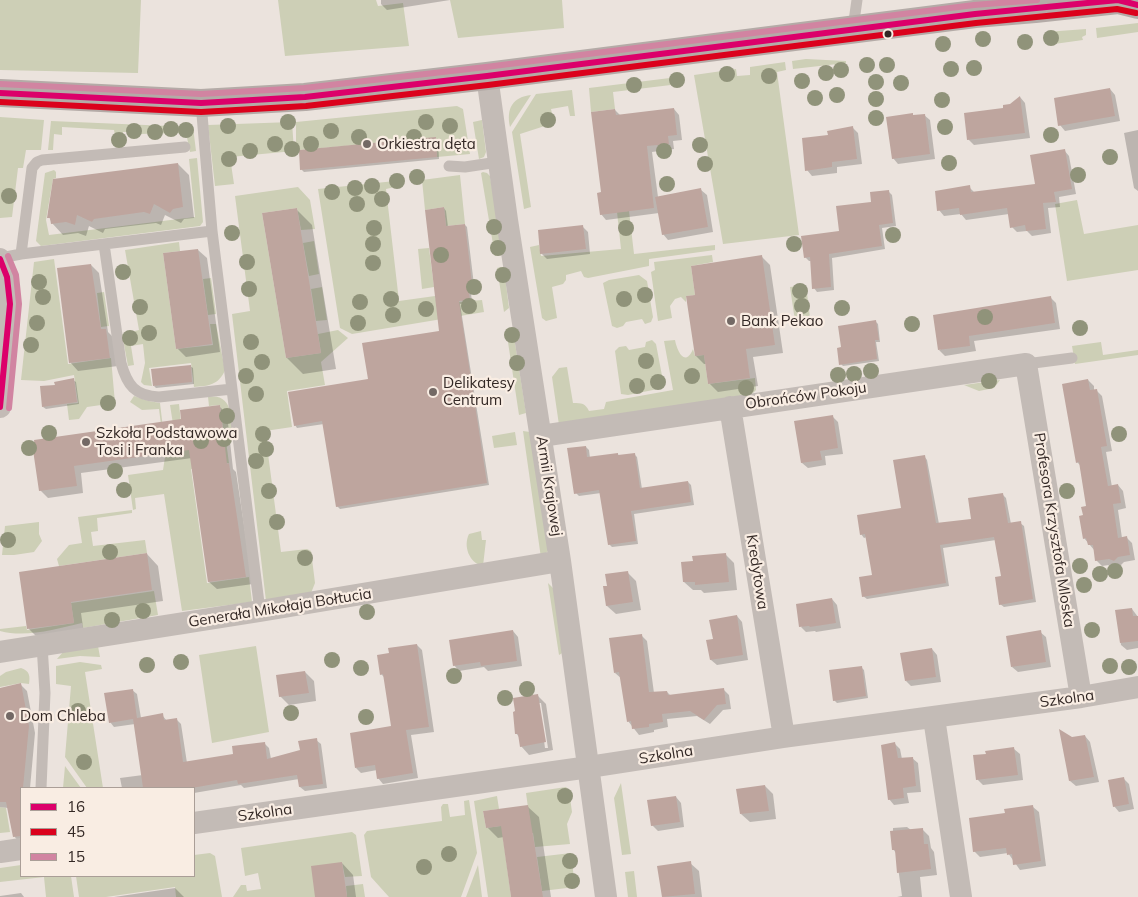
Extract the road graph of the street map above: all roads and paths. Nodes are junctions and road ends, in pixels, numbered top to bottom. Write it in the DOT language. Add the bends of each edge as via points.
graph roads {
  1 [pos="857,0"];
  2 [pos="1118,0"];
  3 [pos="1138,5"];
  4 [pos="853,28"];
  5 [pos="487,76"];
  6 [pos="0,93"];
  7 [pos="201,103"];
  8 [pos="185,147"];
  9 [pos="498,162"];
  10 [pos="449,166"];
  11 [pos="212,231"];
  12 [pos="104,244"];
  13 [pos="7,257"];
  14 [pos="1072,358"];
  15 [pos="1026,364"];
  16 [pos="2,365"];
  17 [pos="232,389"];
  18 [pos="0,407"];
  19 [pos="730,407"];
  20 [pos="541,436"];
  21 [pos="560,562"];
  22 [pos="260,611"];
  23 [pos="42,645"];
  24 [pos="0,652"];
  25 [pos="1138,687"];
  26 [pos="1081,697"];
  27 [pos="934,718"];
  28 [pos="784,737"];
  29 [pos="589,767"];
  30 [pos="41,787"];
  31 [pos="195,823"];
  32 [pos="20,849"];
  33 [pos="0,852"];
  34 [pos="606,897"];
  35 [pos="961,897"];
  1 -- 4 [label="lane"];
  2 -- 3 [label="street"];
  2 -- 4 [label="street"];
  4 -- 5 [label="street"];
  5 -- 7 [label="street" via="305,97"];
  5 -- 9 [label="street, Armii Krajowej"];
  6 -- 7 [label="street"];
  7 -- 11 [label="lane"];
  8 -- 13 [label="lane" via="36,162"];
  9 -- 10 [label="lane"];
  9 -- 20 [label="street, Armii Krajowej"];
  11 -- 12 [label="lane"];
  11 -- 17 [label="lane"];
  12 -- 13 [label="lane"];
  12 -- 17 [label="lane" via="121,363 132,388 150,397"];
  13 -- 16 [label="street" via="10,304"];
  14 -- 15 [label="lane, Obrońców Pokoju"];
  15 -- 19 [label="street, Obrońców Pokoju"];
  15 -- 26 [label="street, Profesora Krzysztofa Mloska"];
  16 -- 18 [label="street"];
  17 -- 22 [label="lane"];
  19 -- 20 [label="street, Obrońców Pokoju"];
  19 -- 28 [label="street, Kredytowa"];
  20 -- 21 [label="street, Armii Krajowej"];
  21 -- 22 [label="street, Generała Mikołaja Bołtucia"];
  21 -- 29 [label="street, Armii Krajowej"];
  22 -- 23 [label="street, Generała Mikołaja Bołtucia"];
  23 -- 24 [label="street, Generała Mikołaja Bołtucia"];
  23 -- 30 [label="lane" via="45,693"];
  25 -- 26 [label="street, Szkolna"];
  26 -- 27 [label="street, Szkolna"];
  27 -- 28 [label="street, Szkolna"];
  27 -- 35 [label="street"];
  28 -- 29 [label="street, Szkolna"];
  29 -- 31 [label="street, Szkolna"];
  29 -- 34 [label="street, Armii Krajowej"];
  32 -- 33 [label="street"];
}
